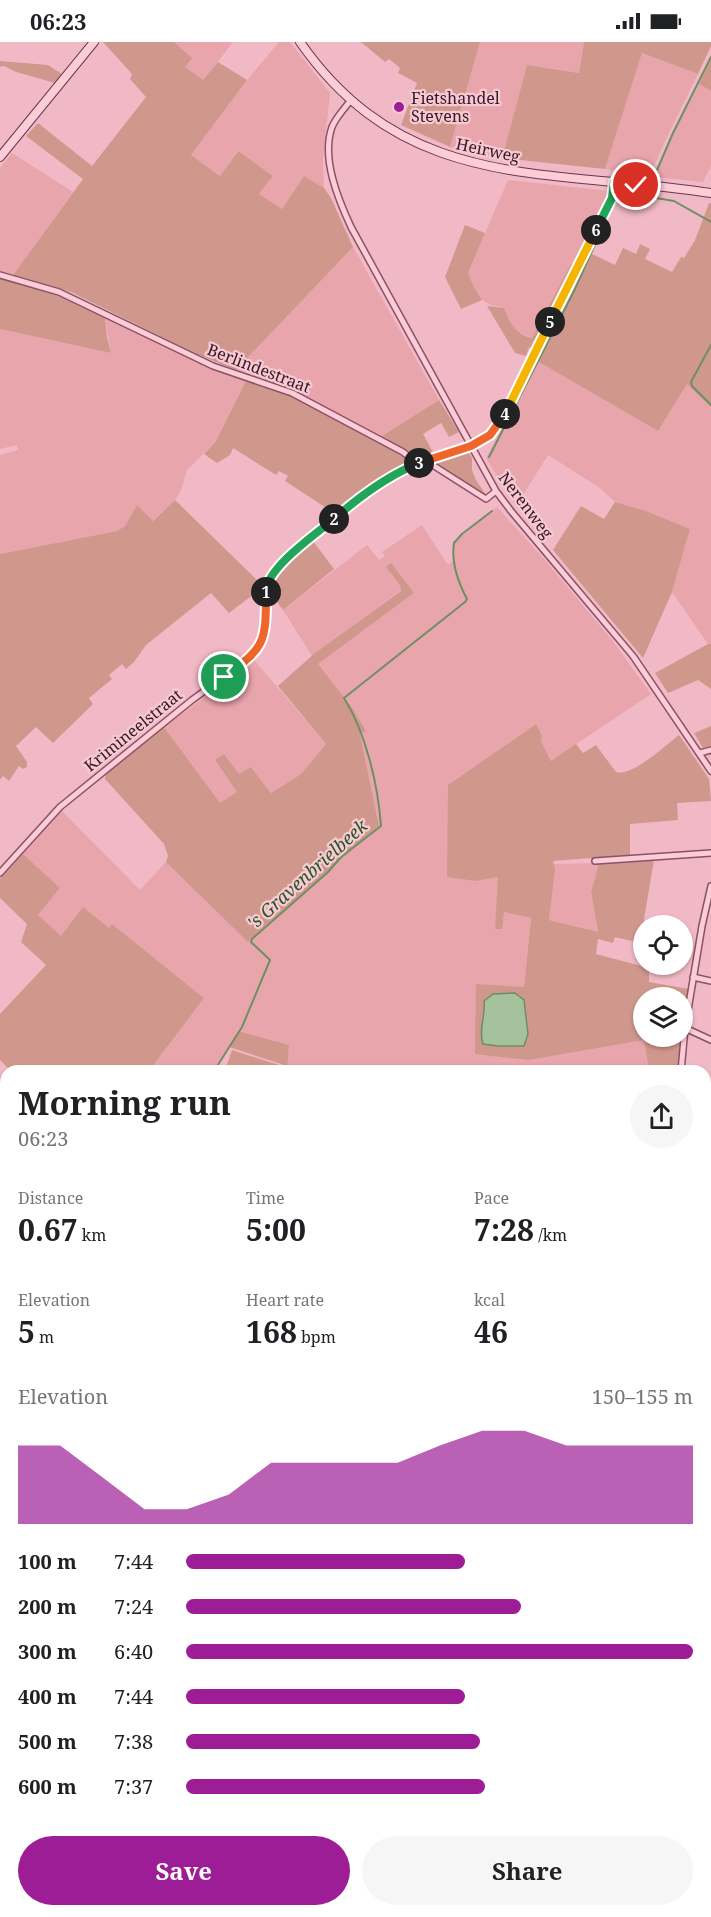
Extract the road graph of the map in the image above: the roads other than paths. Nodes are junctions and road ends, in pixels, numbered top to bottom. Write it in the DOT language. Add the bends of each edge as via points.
graph roads {
  1 [pos="94,42"];
  2 [pos="300,42"];
  3 [pos="351,100"];
  4 [pos="0,157"];
  5 [pos="614,182"];
  6 [pos="711,194"];
  7 [pos="0,275"];
  8 [pos="471,446"];
  9 [pos="420,462"];
  10 [pos="496,491"];
  11 [pos="711,750"];
  12 [pos="700,753"];
  13 [pos="711,771"];
  14 [pos="711,853"];
  15 [pos="595,861"];
  16 [pos="0,873"];
  17 [pos="711,886"];
  18 [pos="693,977"];
  19 [pos="711,981"];
  20 [pos="691,987"];
  21 [pos="693,1032"];
  22 [pos="711,1040"];
  23 [pos="683,1047"];
  24 [pos="682,1065"];
  1 -- 4 [label="main road"];
  2 -- 3 [label="main road, Heirweg"];
  3 -- 5 [label="main road, Heirweg" via="407,139 465,161"];
  3 -- 8 [label="street, Nerenweg" via="332,126 330,136 333,181 340,203"];
  5 -- 6 [label="main road, Heirweg"];
  5 -- 8 [label="street, Krimineelstraat" via="612,198 511,404 490,435"];
  7 -- 9 [label="street, Berlindestraat" via="59,292 213,366 292,393"];
  8 -- 9 [label="street, Krimineelstraat"];
  8 -- 10 [label="street, Nerenweg"];
  9 -- 10 [label="street, Berlindestraat" via="431,464 486,499"];
  9 -- 16 [label="street, Krimineelstraat" via="368,492 284,561 266,587 265,633 250,658 60,807"];
  10 -- 12 [label="street, Nerenweg" via="633,656"];
  11 -- 12 [label="street"];
  12 -- 13 [label="street, Nerenweg"];
  14 -- 15 [label="street"];
  17 -- 18 [label="street"];
  18 -- 19 [label="street"];
  18 -- 20 [label="street"];
  21 -- 22 [label="street"];
  23 -- 24 [label="street"];
}
